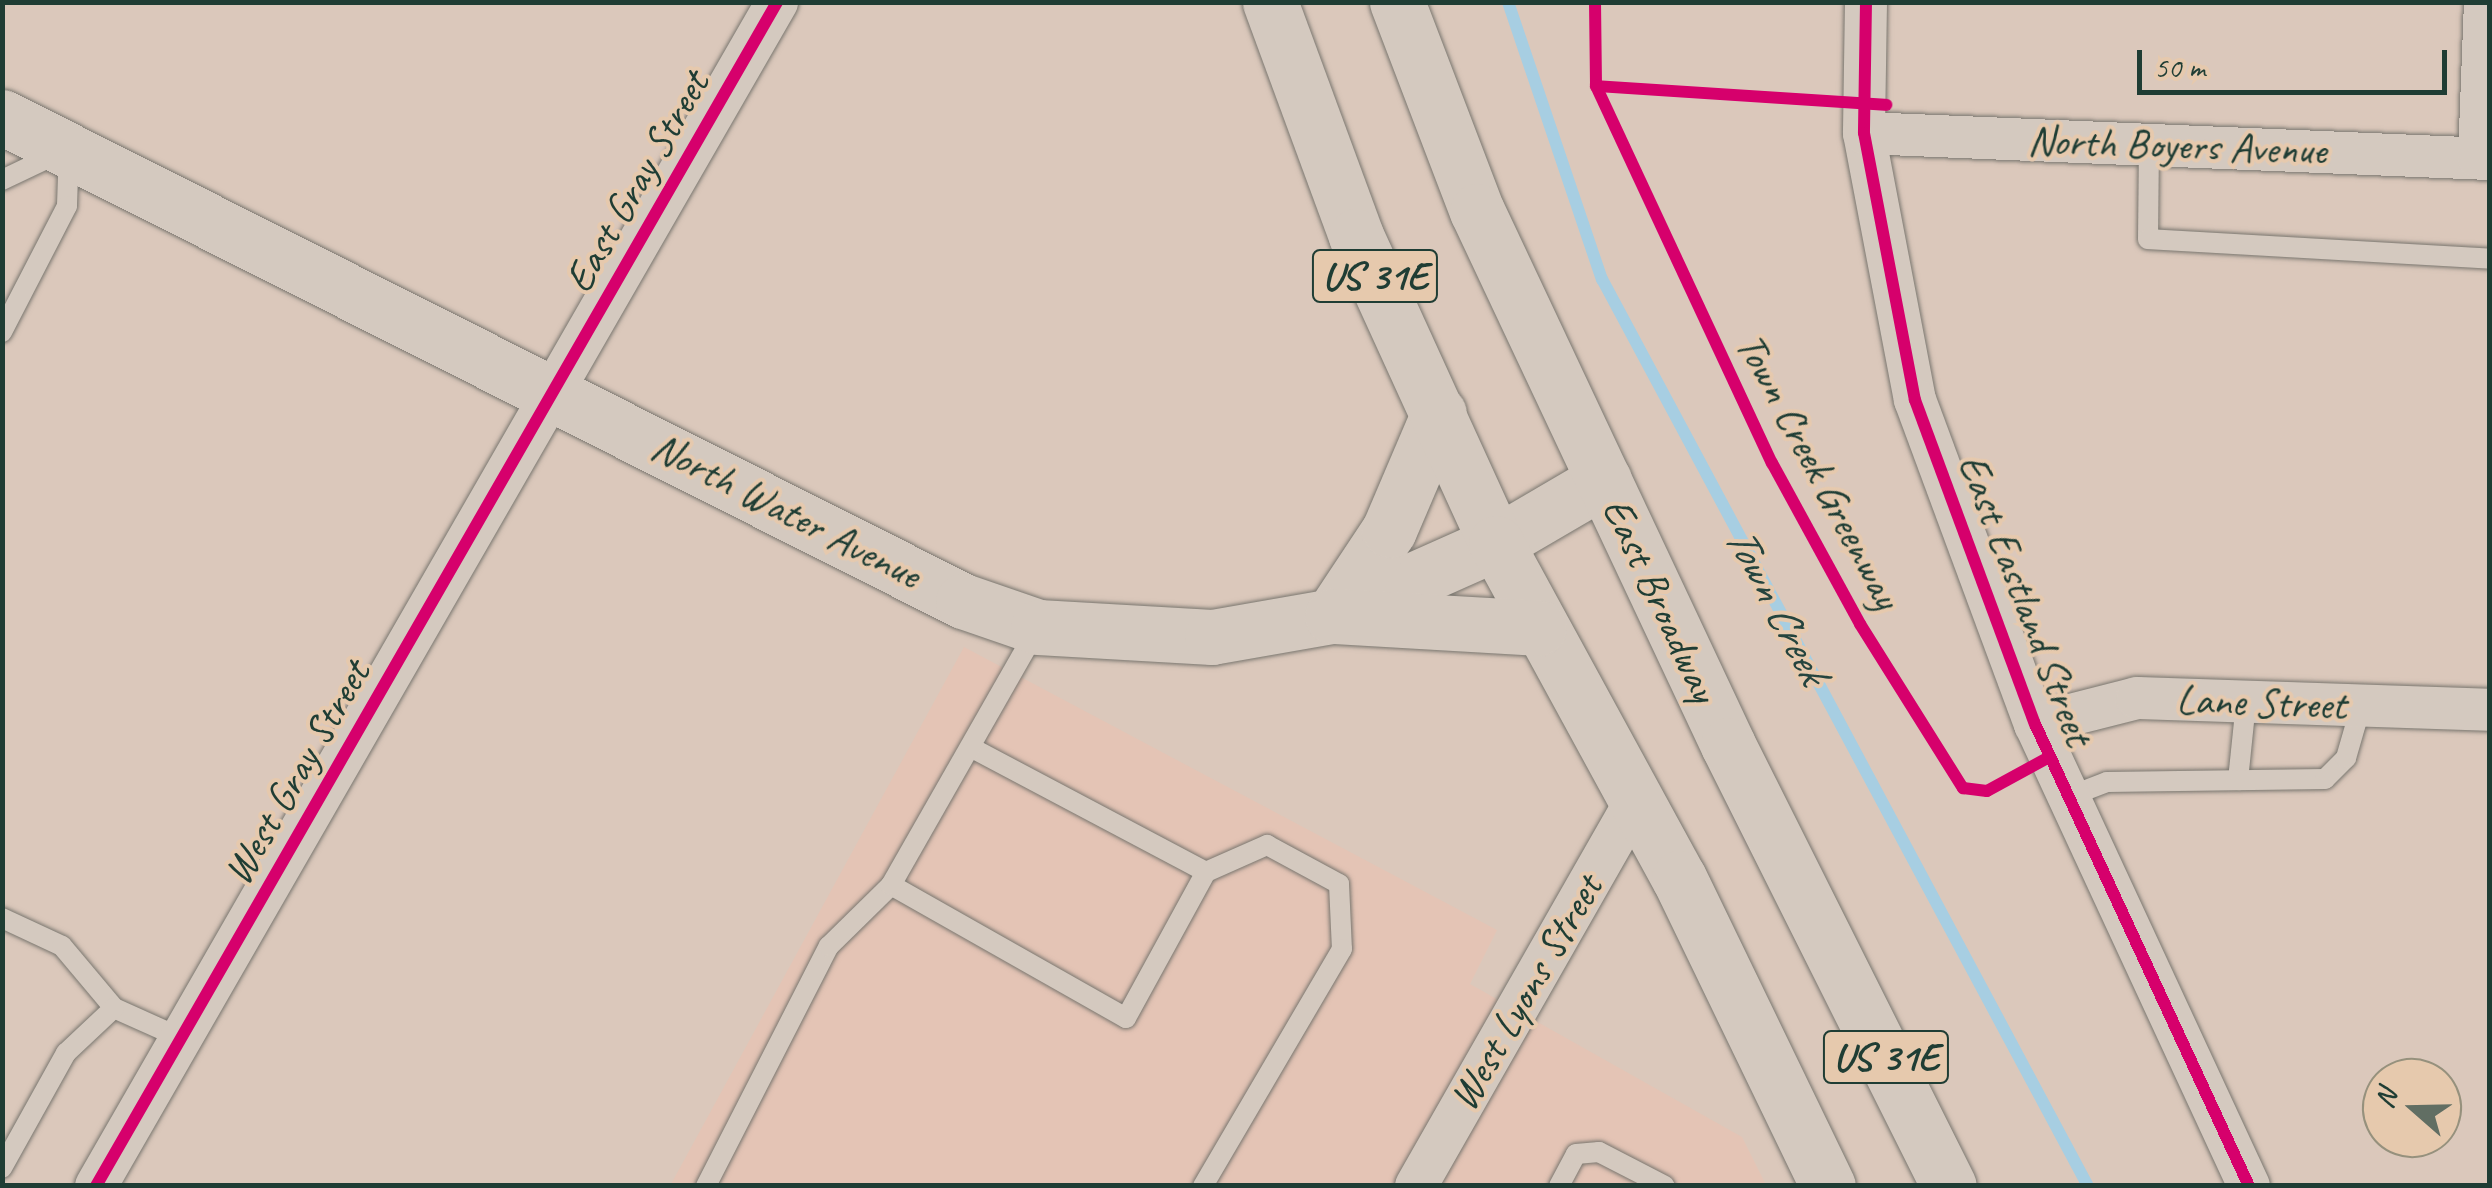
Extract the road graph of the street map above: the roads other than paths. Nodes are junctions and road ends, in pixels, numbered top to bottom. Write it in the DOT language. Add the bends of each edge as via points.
graph roads {
  1 [pos="777,2"];
  2 [pos="1270,2"];
  3 [pos="1398,2"];
  4 [pos="1866,2"];
  5 [pos="2485,2"];
  6 [pos="2,117"];
  7 [pos="1864,133"];
  8 [pos="2149,145"];
  9 [pos="69,148"];
  10 [pos="2484,158"];
  11 [pos="2,180"];
  12 [pos="2490,260"];
  13 [pos="2,332"];
  14 [pos="554,394"];
  15 [pos="1438,412"];
  16 [pos="1604,480"];
  17 [pos="1496,543"];
  18 [pos="1332,616"];
  19 [pos="1038,628"];
  20 [pos="1539,628"];
  21 [pos="2246,702"];
  22 [pos="2361,706"];
  23 [pos="2490,710"];
  24 [pos="2035,724"];
  25 [pos="972,748"];
  26 [pos="2238,780"];
  27 [pos="2068,797"];
  28 [pos="1636,800"];
  29 [pos="1206,872"];
  30 [pos="891,885"];
  31 [pos="2,918"];
  32 [pos="114,1008"];
  33 [pos="181,1038"];
  34 [pos="2,1168"];
  35 [pos="1824,1184"];
  36 [pos="96,1186"];
  37 [pos="706,1186"];
  38 [pos="1203,1186"];
  39 [pos="1416,1186"];
  40 [pos="1559,1186"];
  41 [pos="1665,1186"];
  42 [pos="1949,1186"];
  43 [pos="2249,1186"];
  1 -- 14 [label="street, East Gray Street"];
  2 -- 15 [label="main road, US 31E" via="1356,236"];
  3 -- 16 [label="main road, East Broadway / US 31E" via="1477,211"];
  4 -- 7 [label="street, East Eastland Street"];
  5 -- 10 [label="street"];
  6 -- 9 [label="main road, North Water Avenue"];
  7 -- 8 [label="street, North Boyers Avenue"];
  7 -- 24 [label="street, East Eastland Street" via="1914,400"];
  8 -- 10 [label="street, North Boyers Avenue"];
  8 -- 12 [label="lane" via="2148,238"];
  9 -- 11 [label="lane"];
  9 -- 13 [label="lane" via="67,206"];
  9 -- 14 [label="main road, North Water Avenue"];
  14 -- 19 [label="main road, North Water Avenue" via="963,601"];
  14 -- 33 [label="street, West Gray Street"];
  15 -- 17 [label="main road, US 31E"];
  15 -- 18 [label="main road" via="1389,530"];
  16 -- 17 [label="main road, North Water Avenue"];
  16 -- 42 [label="main road, East Broadway / US 31E"];
  17 -- 18 [label="main road, North Water Avenue"];
  17 -- 20 [label="main road, US 31E"];
  18 -- 19 [label="main road, North Water Avenue" via="1212,636"];
  18 -- 20 [label="main road"];
  19 -- 25 [label="lane"];
  20 -- 28 [label="main road, US 31E"];
  21 -- 22 [label="street, Lane Street"];
  21 -- 24 [label="street, Lane Street" via="2137,698"];
  21 -- 26 [label="lane"];
  22 -- 23 [label="street, Lane Street"];
  22 -- 26 [label="lane" via="2346,758 2325,779"];
  24 -- 27 [label="street, East Eastland Street"];
  25 -- 29 [label="lane"];
  25 -- 30 [label="lane"];
  26 -- 27 [label="lane" via="2107,782"];
  27 -- 43 [label="street, East Eastland Street"];
  28 -- 35 [label="main road, US 31E"];
  28 -- 39 [label="street, West Lyons Street"];
  29 -- 30 [label="lane" via="1126,1018"];
  29 -- 38 [label="lane" via="1267,845 1339,884 1342,949"];
  30 -- 37 [label="lane" via="829,946"];
  31 -- 32 [label="lane" via="62,946"];
  32 -- 33 [label="lane"];
  32 -- 34 [label="lane" via="66,1053"];
  33 -- 36 [label="street, West Gray Street"];
  40 -- 41 [label="lane" via="1576,1154 1599,1152"];
}
